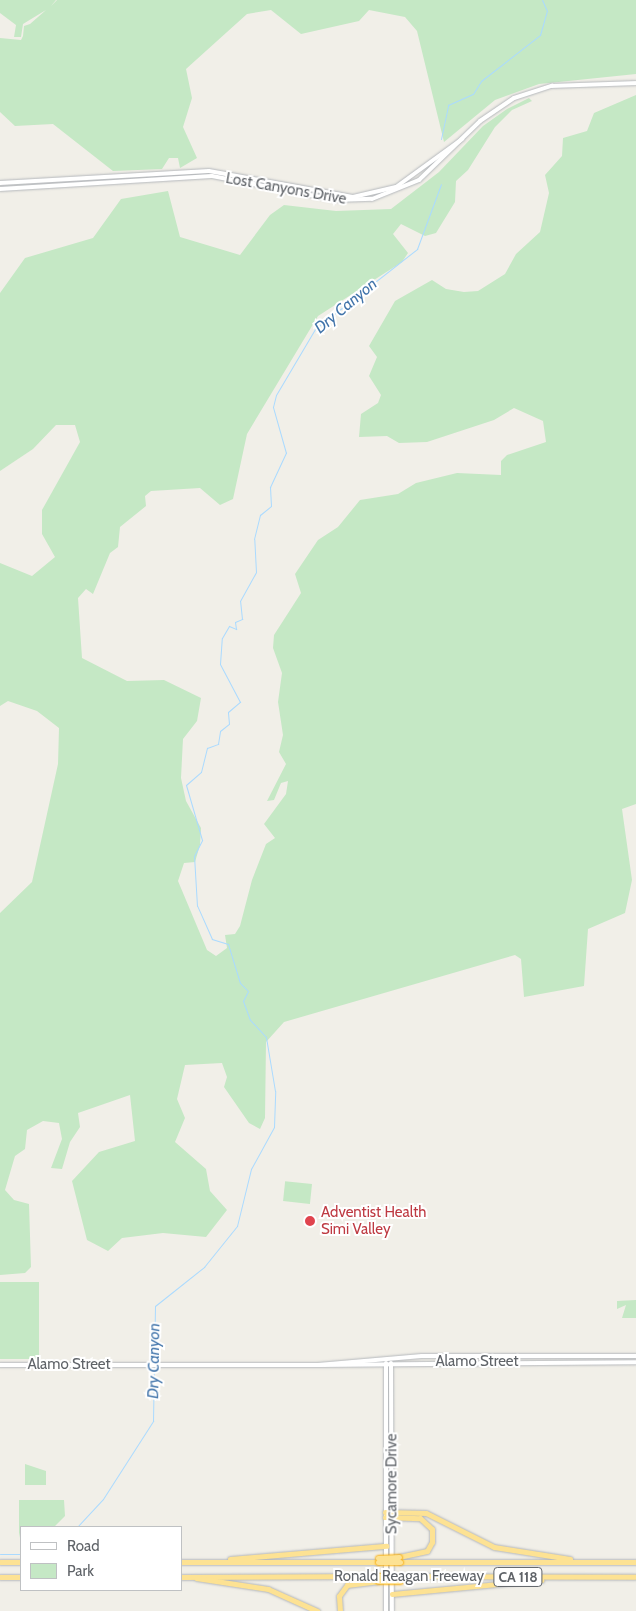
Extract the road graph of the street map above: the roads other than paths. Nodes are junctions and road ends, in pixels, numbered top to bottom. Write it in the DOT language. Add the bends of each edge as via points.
graph roads {
  1 [pos="636,83"];
  2 [pos="462,138"];
  3 [pos="0,183"];
  4 [pos="0,189"];
  5 [pos="636,1356"];
  6 [pos="386,1358"];
  7 [pos="391,1358"];
  8 [pos="636,1362"];
  9 [pos="386,1364"];
  10 [pos="391,1364"];
  11 [pos="0,1365"];
  12 [pos="318,1365"];
  13 [pos="385,1514"];
  14 [pos="392,1514"];
  15 [pos="386,1546"];
  16 [pos="400,1560"];
  17 [pos="0,1562"];
  18 [pos="20,1562"];
  19 [pos="182,1562"];
  20 [pos="209,1562"];
  21 [pos="591,1562"];
  22 [pos="636,1562"];
  23 [pos="0,1577"];
  24 [pos="20,1577"];
  25 [pos="182,1577"];
  26 [pos="191,1577"];
  27 [pos="563,1577"];
  28 [pos="636,1577"];
  29 [pos="378,1579"];
  30 [pos="392,1594"];
  31 [pos="317,1611"];
  32 [pos="340,1611"];
  33 [pos="386,1611"];
  34 [pos="392,1611"];
  1 -- 2 [label="main road, Lost Canyons Drive" via="565,84 526,92 492,112"];
  2 -- 3 [label="main road, Lost Canyons Drive" via="396,187 353,196 222,172"];
  2 -- 4 [label="main road, Lost Canyons Drive" via="419,180 372,199 336,200 212,176"];
  5 -- 7 [label="main road, Alamo Street"];
  6 -- 7 [label="main road, Alamo Street"];
  6 -- 9 [label="main road, Sycamore Drive"];
  6 -- 12 [label="main road, Alamo Street"];
  7 -- 10 [label="main road, Sycamore Drive"];
  8 -- 10 [label="main road, Alamo Street"];
  9 -- 10 [label="main road, Alamo Street"];
  9 -- 12 [label="main road, Alamo Street"];
  9 -- 13 [label="main road, Sycamore Drive"];
  10 -- 14 [label="main road, Sycamore Drive"];
  11 -- 12 [label="main road, Alamo Street"];
  13 -- 14 [label="highway"];
  13 -- 15 [label="main road, Sycamore Drive"];
  14 -- 16 [label="highway" via="420,1518 433,1533 426,1552"];
  14 -- 21 [label="highway" via="436,1516 476,1540 511,1552"];
  14 -- 30 [label="main road, Sycamore Drive"];
  15 -- 20 [label="highway"];
  15 -- 33 [label="main road, Sycamore Drive"];
  16 -- 20 [label="highway, Ronald Reagan Freeway, bridge"];
  16 -- 21 [label="highway, Ronald Reagan Freeway / CA 118"];
  17 -- 18 [label="highway"];
  19 -- 20 [label="highway, Ronald Reagan Freeway"];
  21 -- 22 [label="highway, Ronald Reagan Freeway / CA 118"];
  23 -- 24 [label="highway"];
  25 -- 26 [label="highway, Ronald Reagan Freeway"];
  26 -- 29 [label="highway, Ronald Reagan Freeway"];
  26 -- 31 [label="highway" via="268,1589"];
  27 -- 28 [label="highway, Ronald Reagan Freeway / CA 118"];
  27 -- 29 [label="highway, Ronald Reagan Freeway / CA 118, bridge"];
  27 -- 30 [label="highway"];
  29 -- 32 [label="highway" via="347,1585 339,1596"];
  30 -- 34 [label="main road, Sycamore Drive"];
}
